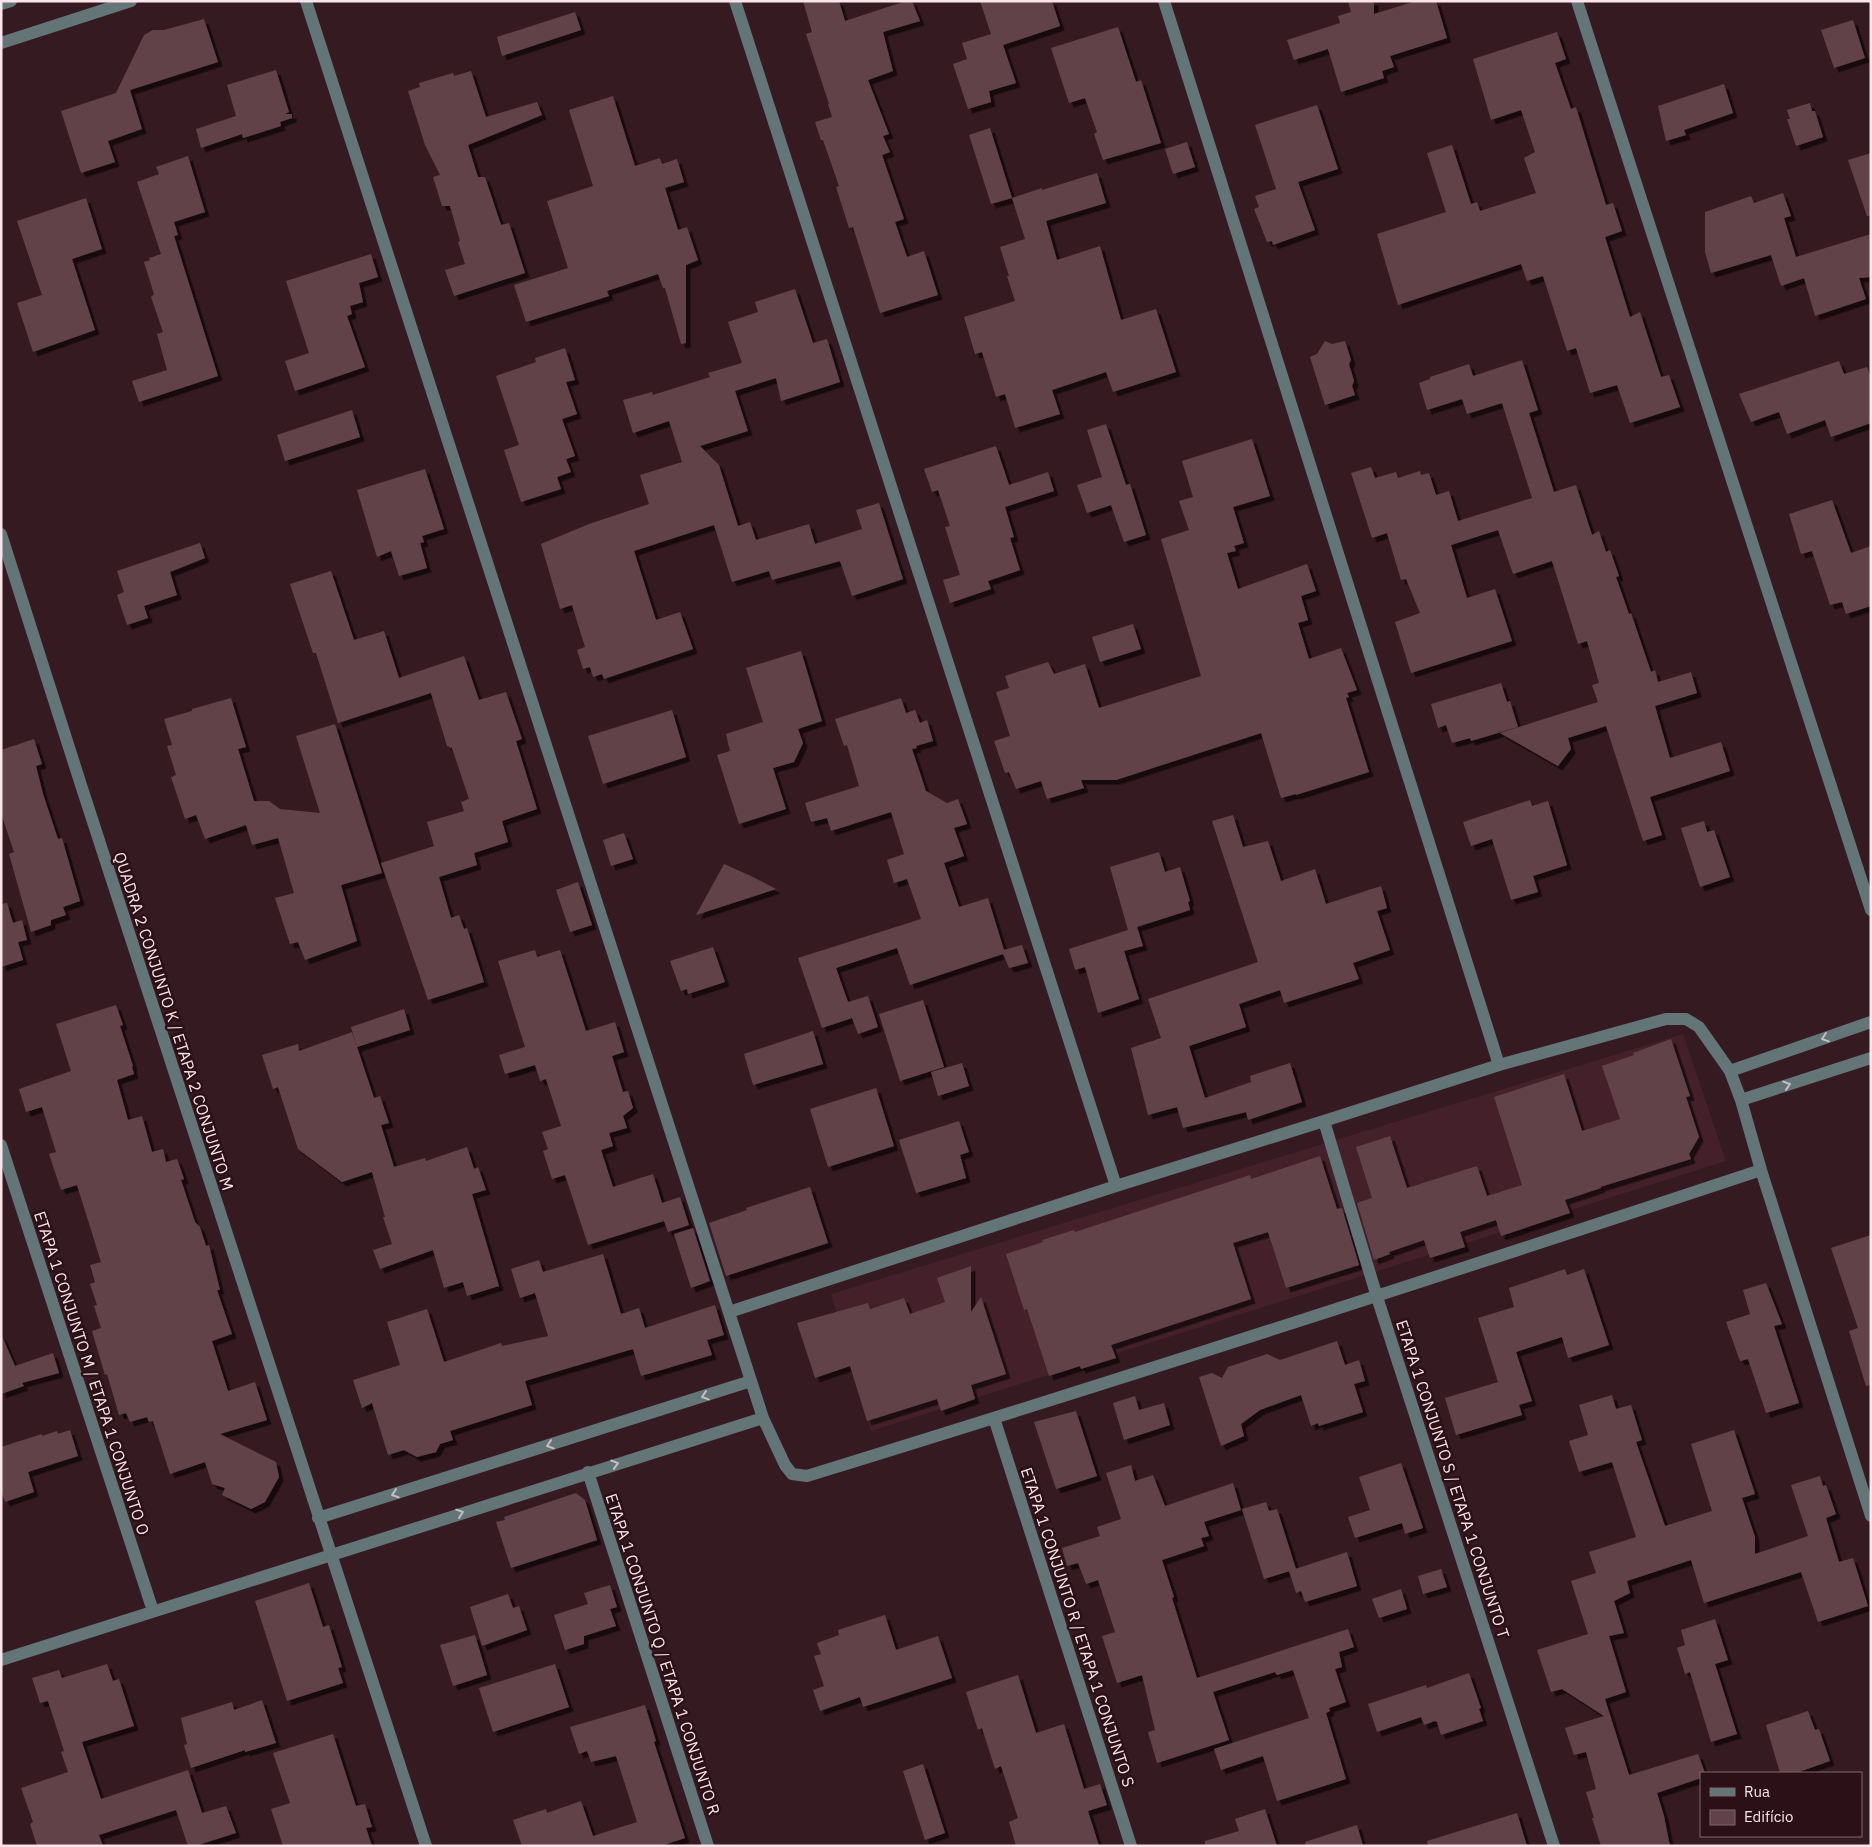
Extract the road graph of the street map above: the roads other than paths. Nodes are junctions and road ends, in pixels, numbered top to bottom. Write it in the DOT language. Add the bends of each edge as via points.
graph roads {
  1 [pos="10,1"];
  2 [pos="132,1"];
  3 [pos="306,1"];
  4 [pos="735,1"];
  5 [pos="1164,1"];
  6 [pos="1577,1"];
  7 [pos="117,3"];
  8 [pos="1,4"];
  9 [pos="1,43"];
  10 [pos="1,534"];
  11 [pos="1871,910"];
  12 [pos="1871,1022"];
  13 [pos="1871,1058"];
  14 [pos="1499,1065"];
  15 [pos="1730,1071"];
  16 [pos="1741,1100"];
  17 [pos="1324,1121"];
  18 [pos="1,1145"];
  19 [pos="1761,1170"];
  20 [pos="1116,1186"];
  21 [pos="1377,1297"];
  22 [pos="729,1312"];
  23 [pos="751,1381"];
  24 [pos="763,1418"];
  25 [pos="994,1418"];
  26 [pos="588,1472"];
  27 [pos="1871,1516"];
  28 [pos="318,1518"];
  29 [pos="330,1554"];
  30 [pos="153,1611"];
  31 [pos="1,1660"];
  32 [pos="426,1846"];
  33 [pos="708,1846"];
  34 [pos="1131,1846"];
  35 [pos="1554,1846"];
  1 -- 8 [label="street"];
  2 -- 7 [label="street"];
  3 -- 22 [label="street"];
  4 -- 20 [label="street"];
  5 -- 14 [label="street"];
  6 -- 11 [label="street"];
  7 -- 9 [label="street"];
  10 -- 28 [label="street, QUADRA 2 CONJUNTO K / ETAPA 2 CONJUNTO M"];
  12 -- 15 [label="street, one-way"];
  16 -- 13 [label="street, one-way"];
  14 -- 15 [label="street" via="1676,1018 1686,1019 1699,1027"];
  14 -- 17 [label="street"];
  15 -- 16 [label="street"];
  16 -- 19 [label="street"];
  17 -- 20 [label="street"];
  17 -- 21 [label="street, ETAPA 1 CONJUNTO S / ETAPA 1 CONJUNTO T"];
  18 -- 30 [label="street, ETAPA 1 CONJUNTO M / ETAPA 1 CONJUNTO O"];
  19 -- 21 [label="street"];
  19 -- 27 [label="street"];
  20 -- 22 [label="street"];
  21 -- 25 [label="street"];
  21 -- 35 [label="street, ETAPA 1 CONJUNTO S / ETAPA 1 CONJUNTO T"];
  22 -- 23 [label="street"];
  23 -- 24 [label="street"];
  23 -- 28 [label="street, one-way"];
  24 -- 25 [label="street" via="788,1470 792,1474 806,1476"];
  26 -- 24 [label="street, one-way"];
  25 -- 34 [label="street, ETAPA 1 CONJUNTO R / ETAPA 1 CONJUNTO S"];
  29 -- 26 [label="street, one-way"];
  26 -- 33 [label="street, ETAPA 1 CONJUNTO Q / ETAPA 1 CONJUNTO R"];
  28 -- 29 [label="street, QUADRA 2 CONJUNTO K / ETAPA 2 CONJUNTO M"];
  29 -- 30 [label="street"];
  29 -- 32 [label="street, QUADRA 2 CONJUNTO K / ETAPA 2 CONJUNTO M"];
  30 -- 31 [label="street"];
}
